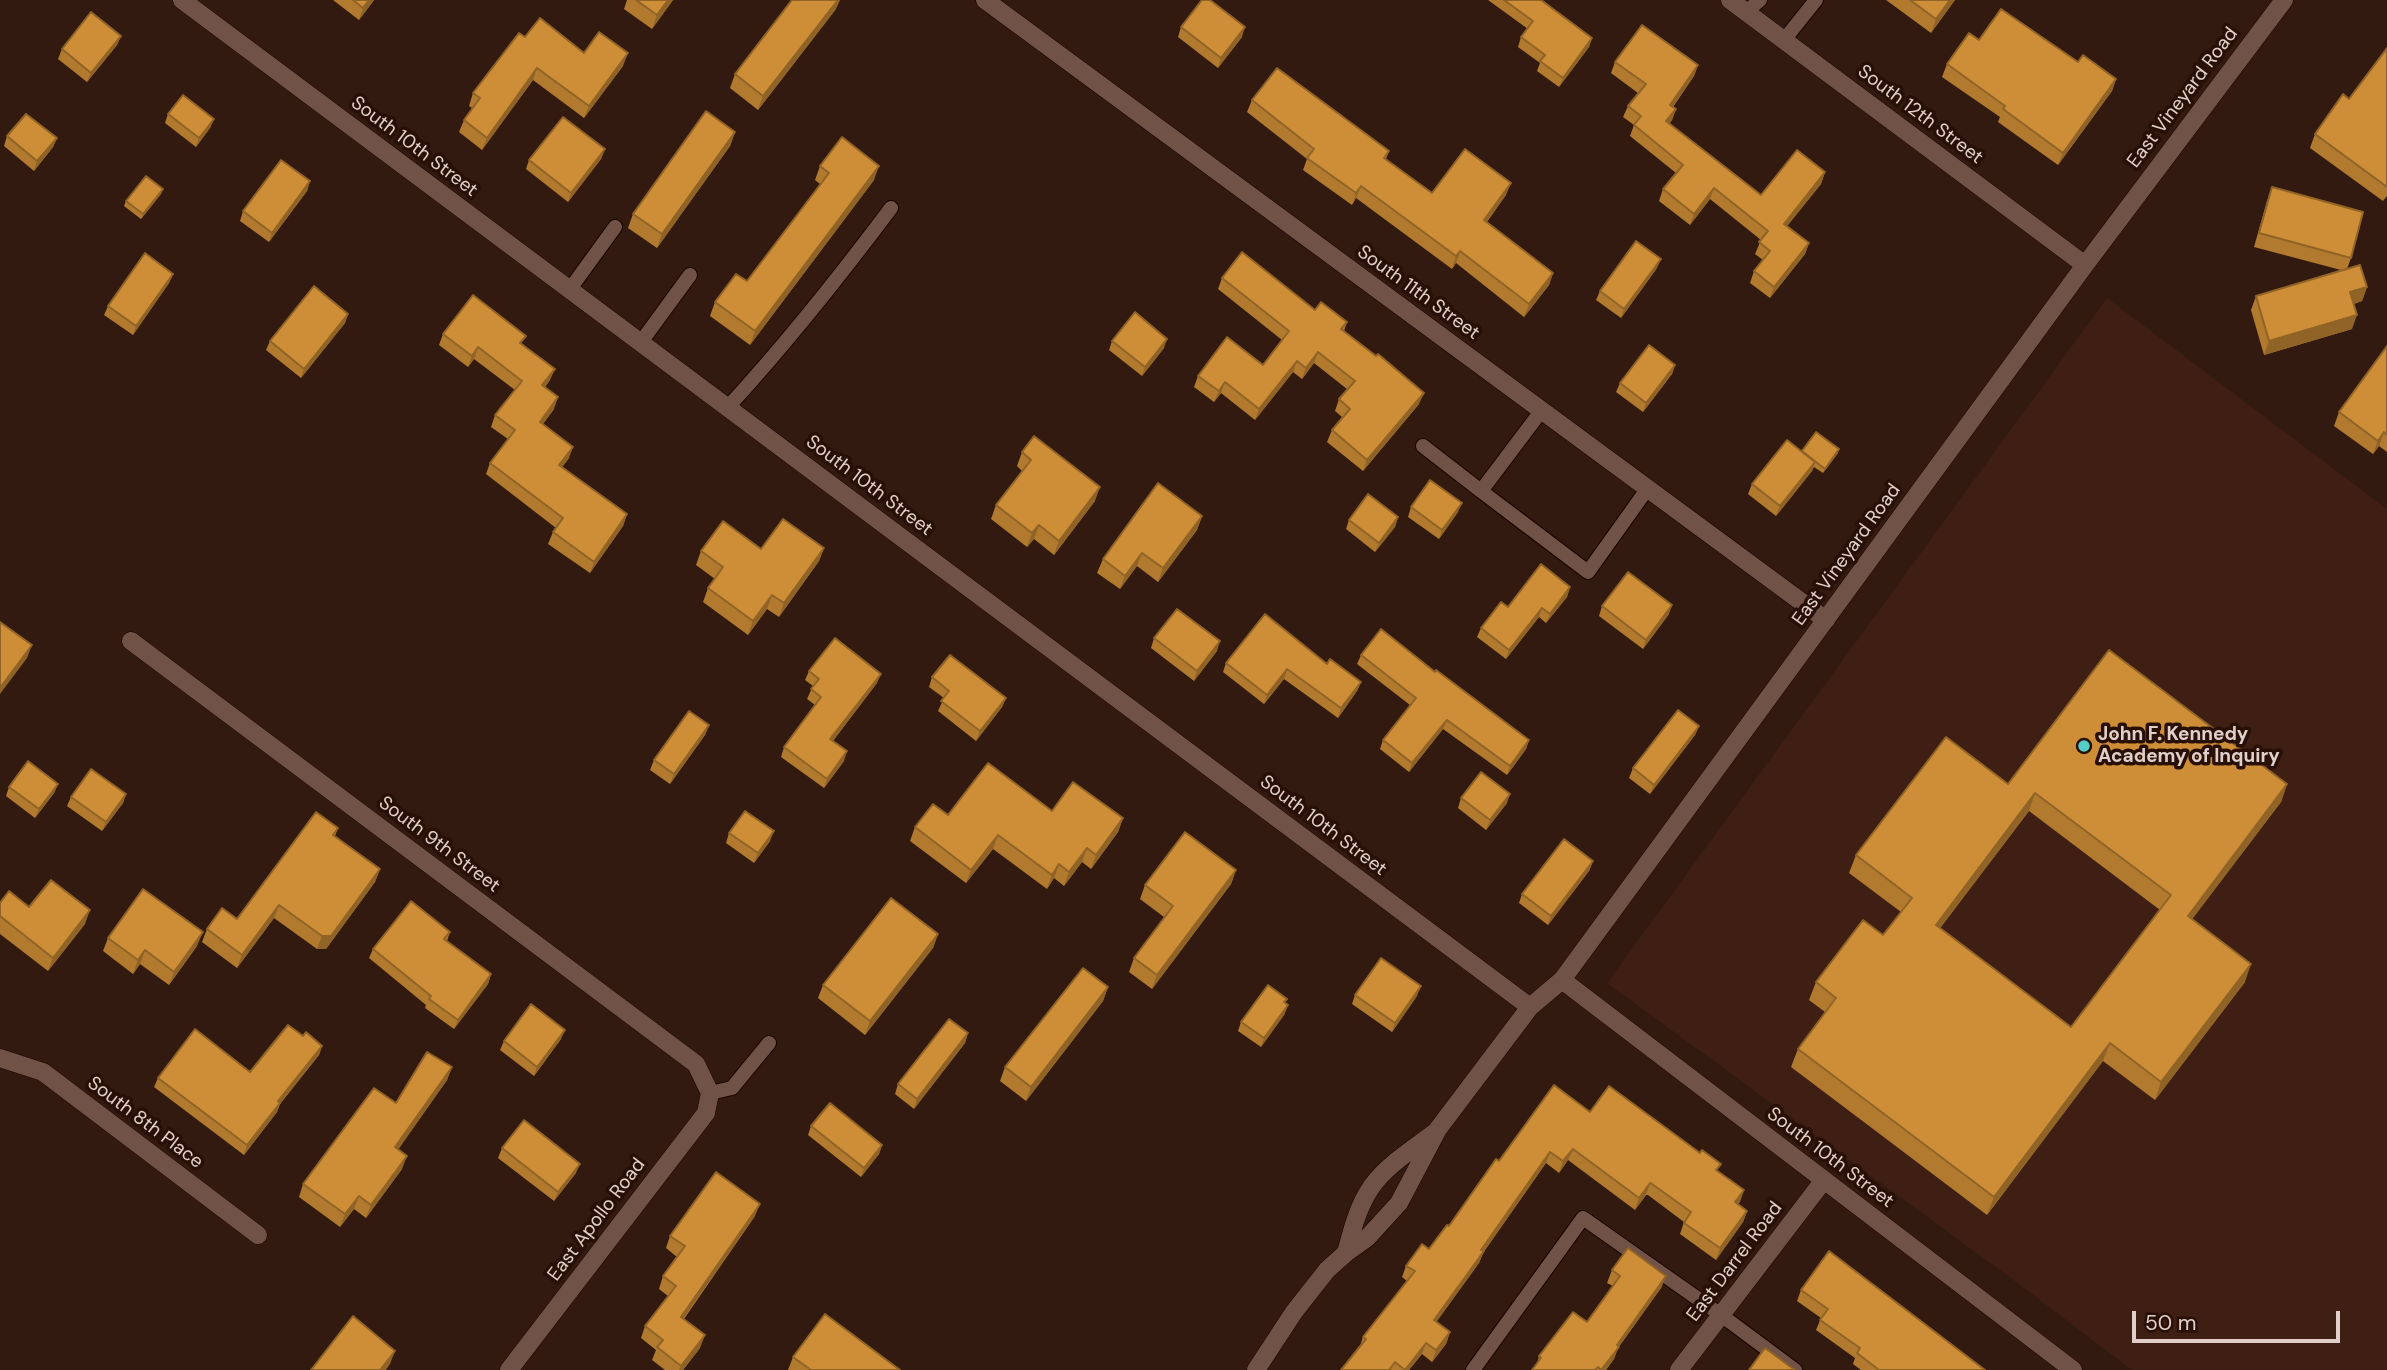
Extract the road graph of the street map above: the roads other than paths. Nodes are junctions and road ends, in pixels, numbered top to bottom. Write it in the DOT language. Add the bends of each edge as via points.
graph roads {
  1 [pos="182,0"];
  2 [pos="985,0"];
  3 [pos="1730,0"];
  4 [pos="1816,0"];
  5 [pos="2284,0"];
  6 [pos="1753,6"];
  7 [pos="1784,40"];
  8 [pos="891,208"];
  9 [pos="615,227"];
  10 [pos="2085,265"];
  11 [pos="690,275"];
  12 [pos="570,289"];
  13 [pos="641,342"];
  14 [pos="728,407"];
  15 [pos="1542,410"];
  16 [pos="1423,446"];
  17 [pos="1648,488"];
  18 [pos="1481,491"];
  19 [pos="1826,620"];
  20 [pos="131,641"];
  21 [pos="1562,980"];
  22 [pos="1530,1007"];
  23 [pos="769,1043"];
  24 [pos="0,1058"];
  25 [pos="710,1093"];
  26 [pos="1438,1129"];
  27 [pos="1824,1180"];
  28 [pos="258,1235"];
  29 [pos="1346,1253"];
  30 [pos="1721,1315"];
  31 [pos="509,1370"];
  32 [pos="1256,1370"];
  33 [pos="1473,1370"];
  34 [pos="1679,1370"];
  35 [pos="1795,1370"];
  36 [pos="2073,1370"];
  1 -- 12 [label="street, South 10th Street"];
  2 -- 15 [label="street, South 11th Street"];
  3 -- 6 [label="street, South 12th Street"];
  4 -- 7 [label="lane"];
  5 -- 10 [label="street, East Vineyard Road"];
  6 -- 7 [label="street, South 12th Street"];
  7 -- 10 [label="street, South 12th Street"];
  8 -- 14 [label="lane" via="842,274"];
  9 -- 12 [label="lane"];
  10 -- 19 [label="street, East Vineyard Road"];
  11 -- 13 [label="lane"];
  12 -- 13 [label="street, South 10th Street"];
  13 -- 14 [label="street, South 10th Street"];
  14 -- 22 [label="street, South 10th Street"];
  15 -- 17 [label="street, South 11th Street"];
  15 -- 18 [label="lane"];
  16 -- 18 [label="lane"];
  17 -- 18 [label="lane" via="1588,572"];
  17 -- 19 [label="street, South 11th Street"];
  19 -- 21 [label="street, East Vineyard Road"];
  20 -- 25 [label="street, South 9th Street" via="696,1064"];
  21 -- 22 [label="street, East Vineyard Road"];
  21 -- 27 [label="street, South 10th Street"];
  22 -- 26 [label="street, East Vineyard Road"];
  23 -- 25 [label="lane" via="732,1088"];
  24 -- 28 [label="street, South 8th Place" via="43,1072"];
  25 -- 31 [label="street, East Apollo Road" via="706,1113"];
  26 -- 29 [label="street, East Vineyard Road" via="1399,1203"];
  26 -- 29 [label="street, East Vineyard Road" via="1373,1185 1352,1228"];
  27 -- 30 [label="street, East Darrel Road"];
  27 -- 36 [label="street, South 10th Street"];
  29 -- 32 [label="street, East Vineyard Road" via="1294,1312"];
  30 -- 33 [label="lane" via="1583,1218"];
  30 -- 34 [label="street, East Darrel Road"];
  30 -- 35 [label="lane"];
}
